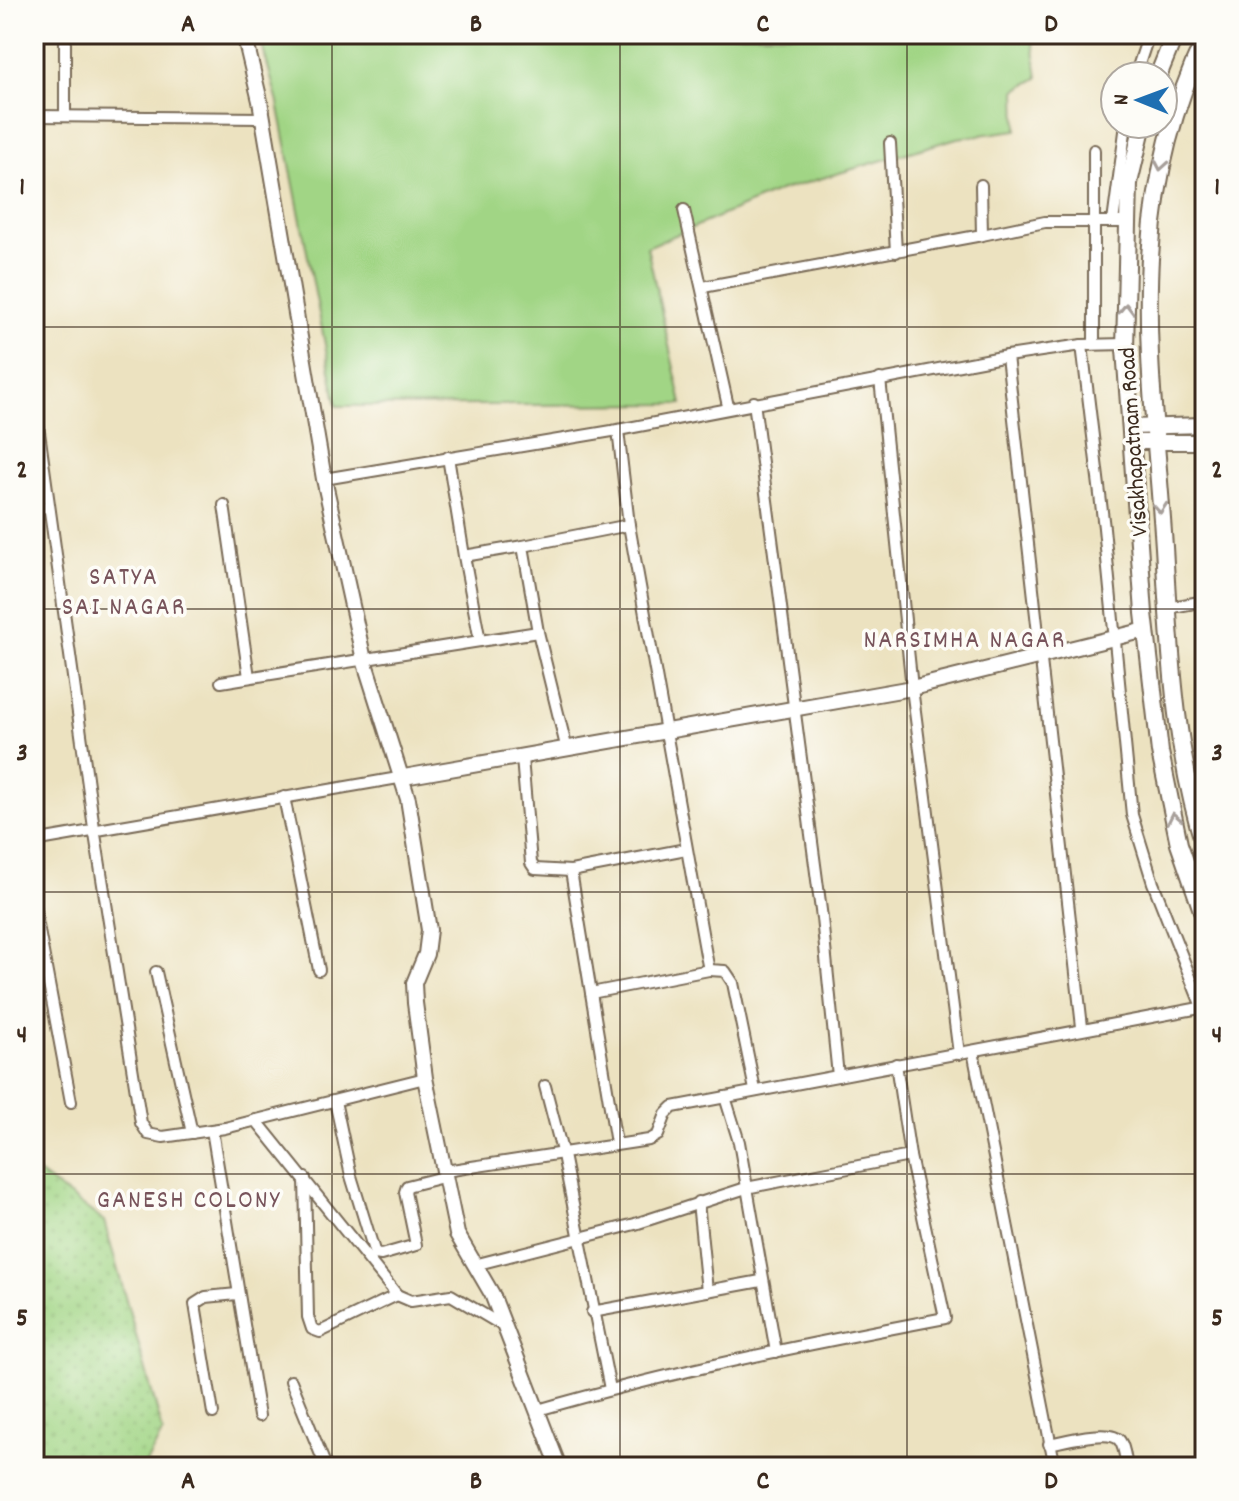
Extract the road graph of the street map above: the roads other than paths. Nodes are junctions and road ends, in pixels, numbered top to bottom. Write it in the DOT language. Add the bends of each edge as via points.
graph roads {
  1 [pos="65,34"];
  2 [pos="244,34"];
  3 [pos="1149,34"];
  4 [pos="1175,34"];
  5 [pos="1205,39"];
  6 [pos="1140,60"];
  7 [pos="1164,60"];
  8 [pos="1200,66"];
  9 [pos="34,116"];
  10 [pos="65,116"];
  11 [pos="263,118"];
  12 [pos="1125,140"];
  13 [pos="1139,140"];
  14 [pos="890,143"];
  15 [pos="1094,150"];
  16 [pos="981,185"];
  17 [pos="684,210"];
  18 [pos="1092,222"];
  19 [pos="1120,222"];
  20 [pos="982,235"];
  21 [pos="896,252"];
  22 [pos="703,287"];
  23 [pos="1088,344"];
  24 [pos="1125,344"];
  25 [pos="1007,356"];
  26 [pos="880,379"];
  27 [pos="34,396"];
  28 [pos="754,402"];
  29 [pos="728,406"];
  30 [pos="1205,425"];
  31 [pos="618,430"];
  32 [pos="1154,433"];
  33 [pos="1131,434"];
  34 [pos="1205,442"];
  35 [pos="448,457"];
  36 [pos="324,479"];
  37 [pos="224,505"];
  38 [pos="48,507"];
  39 [pos="34,508"];
  40 [pos="629,525"];
  41 [pos="523,546"];
  42 [pos="464,556"];
  43 [pos="1205,601"];
  44 [pos="1167,608"];
  45 [pos="1146,630"];
  46 [pos="538,632"];
  47 [pos="1114,638"];
  48 [pos="480,641"];
  49 [pos="1041,656"];
  50 [pos="364,660"];
  51 [pos="249,677"];
  52 [pos="221,682"];
  53 [pos="912,688"];
  54 [pos="793,711"];
  55 [pos="665,731"];
  56 [pos="567,750"];
  57 [pos="522,758"];
  58 [pos="404,777"];
  59 [pos="284,797"];
  60 [pos="94,828"];
  61 [pos="34,841"];
  62 [pos="1205,847"];
  63 [pos="686,849"];
  64 [pos="571,871"];
  65 [pos="34,904"];
  66 [pos="1205,919"];
  67 [pos="319,970"];
  68 [pos="709,970"];
  69 [pos="156,972"];
  70 [pos="591,993"];
  71 [pos="1204,1007"];
  72 [pos="1082,1027"];
  73 [pos="973,1051"];
  74 [pos="959,1054"];
  75 [pos="896,1064"];
  76 [pos="838,1076"];
  77 [pos="425,1078"];
  78 [pos="545,1086"];
  79 [pos="755,1090"];
  80 [pos="725,1097"];
  81 [pos="335,1101"];
  82 [pos="71,1102"];
  83 [pos="256,1120"];
  84 [pos="212,1130"];
  85 [pos="192,1133"];
  86 [pos="616,1143"];
  87 [pos="563,1155"];
  88 [pos="910,1156"];
  89 [pos="446,1174"];
  90 [pos="305,1178"];
  91 [pos="746,1188"];
  92 [pos="698,1202"];
  93 [pos="580,1240"];
  94 [pos="474,1265"];
  95 [pos="761,1281"];
  96 [pos="707,1291"];
  97 [pos="237,1294"];
  98 [pos="397,1295"];
  99 [pos="592,1312"];
  100 [pos="505,1327"];
  101 [pos="776,1352"];
  102 [pos="291,1381"];
  103 [pos="610,1389"];
  104 [pos="538,1410"];
  105 [pos="213,1413"];
  106 [pos="259,1416"];
  107 [pos="1049,1444"];
  108 [pos="326,1467"];
  109 [pos="559,1467"];
  110 [pos="1055,1467"];
  111 [pos="1127,1467"];
  1 -- 10 [label="street"];
  2 -- 11 [label="main road"];
  3 -- 6 [label="street"];
  4 -- 7 [label="main road"];
  5 -- 8 [label="main road, Visakhapatnam Road"];
  8 -- 32 [label="main road, Visakhapatnam Road, one-way" via="1164,143 1152,215 1147,263"];
  9 -- 10 [label="street"];
  10 -- 11 [label="street"];
  11 -- 36 [label="main road"];
  12 -- 19 [label="street"];
  13 -- 19 [label="main road"];
  14 -- 21 [label="street"];
  15 -- 18 [label="street"];
  16 -- 20 [label="street"];
  17 -- 22 [label="street"];
  18 -- 19 [label="street"];
  18 -- 20 [label="street" via="1045,222"];
  18 -- 23 [label="street"];
  24 -- 19 [label="main road, one-way"];
  20 -- 21 [label="street"];
  21 -- 22 [label="street"];
  22 -- 29 [label="street"];
  23 -- 24 [label="street"];
  23 -- 25 [label="street"];
  23 -- 47 [label="street"];
  24 -- 33 [label="main road"];
  25 -- 26 [label="street"];
  25 -- 49 [label="street"];
  26 -- 28 [label="street"];
  26 -- 53 [label="street"];
  27 -- 38 [label="street"];
  28 -- 29 [label="street"];
  28 -- 54 [label="street"];
  29 -- 31 [label="street"];
  30 -- 32 [label="main road"];
  31 -- 35 [label="street"];
  31 -- 40 [label="street"];
  32 -- 33 [label="main road"];
  32 -- 34 [label="main road"];
  32 -- 44 [label="main road, Visakhapatnam Road, one-way"];
  33 -- 45 [label="main road"];
  35 -- 36 [label="street"];
  35 -- 42 [label="street"];
  36 -- 50 [label="main road"];
  37 -- 51 [label="street"];
  38 -- 39 [label="street"];
  38 -- 60 [label="street"];
  40 -- 41 [label="street"];
  40 -- 55 [label="street"];
  41 -- 42 [label="street"];
  41 -- 46 [label="street"];
  42 -- 48 [label="street"];
  43 -- 44 [label="street"];
  44 -- 62 [label="main road, Visakhapatnam Road" via="1184,753"];
  45 -- 47 [label="main road"];
  66 -- 45 [label="main road, one-way" via="1179,844 1160,752"];
  46 -- 48 [label="street"];
  46 -- 56 [label="street"];
  47 -- 49 [label="main road"];
  47 -- 71 [label="street" via="1132,815 1153,883"];
  48 -- 50 [label="street"];
  49 -- 53 [label="main road"];
  49 -- 72 [label="street"];
  50 -- 51 [label="street"];
  50 -- 58 [label="main road"];
  51 -- 52 [label="street"];
  53 -- 54 [label="main road"];
  53 -- 74 [label="street"];
  54 -- 55 [label="main road"];
  54 -- 76 [label="street"];
  55 -- 56 [label="main road"];
  55 -- 63 [label="street"];
  56 -- 57 [label="main road"];
  57 -- 58 [label="main road"];
  57 -- 64 [label="street" via="531,863 541,872"];
  58 -- 59 [label="street"];
  58 -- 77 [label="main road" via="429,930 414,983"];
  59 -- 60 [label="street"];
  59 -- 67 [label="street"];
  60 -- 61 [label="street"];
  60 -- 85 [label="street" via="141,1123 148,1134 163,1137"];
  63 -- 64 [label="street"];
  63 -- 68 [label="street"];
  64 -- 70 [label="street"];
  65 -- 82 [label="street"];
  68 -- 70 [label="street"];
  68 -- 79 [label="street" via="725,971 733,983"];
  69 -- 85 [label="street"];
  70 -- 86 [label="street"];
  71 -- 72 [label="street"];
  72 -- 73 [label="street"];
  73 -- 74 [label="street"];
  73 -- 107 [label="street"];
  74 -- 75 [label="street"];
  75 -- 76 [label="street"];
  75 -- 88 [label="street"];
  76 -- 79 [label="street"];
  77 -- 81 [label="street"];
  77 -- 89 [label="main road"];
  78 -- 87 [label="street"];
  79 -- 80 [label="street"];
  80 -- 86 [label="street" via="673,1107 658,1135"];
  80 -- 91 [label="street"];
  81 -- 83 [label="street"];
  81 -- 89 [label="street" via="375,1254 416,1245 407,1186"];
  83 -- 84 [label="street"];
  83 -- 90 [label="street"];
  84 -- 85 [label="street"];
  84 -- 97 [label="street"];
  86 -- 87 [label="street"];
  87 -- 89 [label="street"];
  87 -- 93 [label="street"];
  88 -- 91 [label="street"];
  88 -- 101 [label="street" via="945,1318"];
  89 -- 94 [label="main road" via="457,1234"];
  90 -- 98 [label="street"];
  90 -- 98 [label="street" via="312,1329 320,1332"];
  91 -- 92 [label="street"];
  91 -- 95 [label="street"];
  92 -- 93 [label="street"];
  92 -- 96 [label="street"];
  93 -- 94 [label="street"];
  93 -- 99 [label="street"];
  94 -- 100 [label="main road"];
  95 -- 96 [label="street"];
  95 -- 101 [label="street"];
  96 -- 99 [label="street"];
  97 -- 105 [label="street" via="200,1298 195,1304"];
  97 -- 106 [label="street"];
  98 -- 100 [label="street" via="411,1301 451,1295"];
  99 -- 103 [label="street"];
  100 -- 104 [label="main road"];
  101 -- 103 [label="street"];
  102 -- 108 [label="street"];
  103 -- 104 [label="street"];
  104 -- 109 [label="main road"];
  107 -- 110 [label="street"];
  107 -- 111 [label="street" via="1116,1437"];
}
